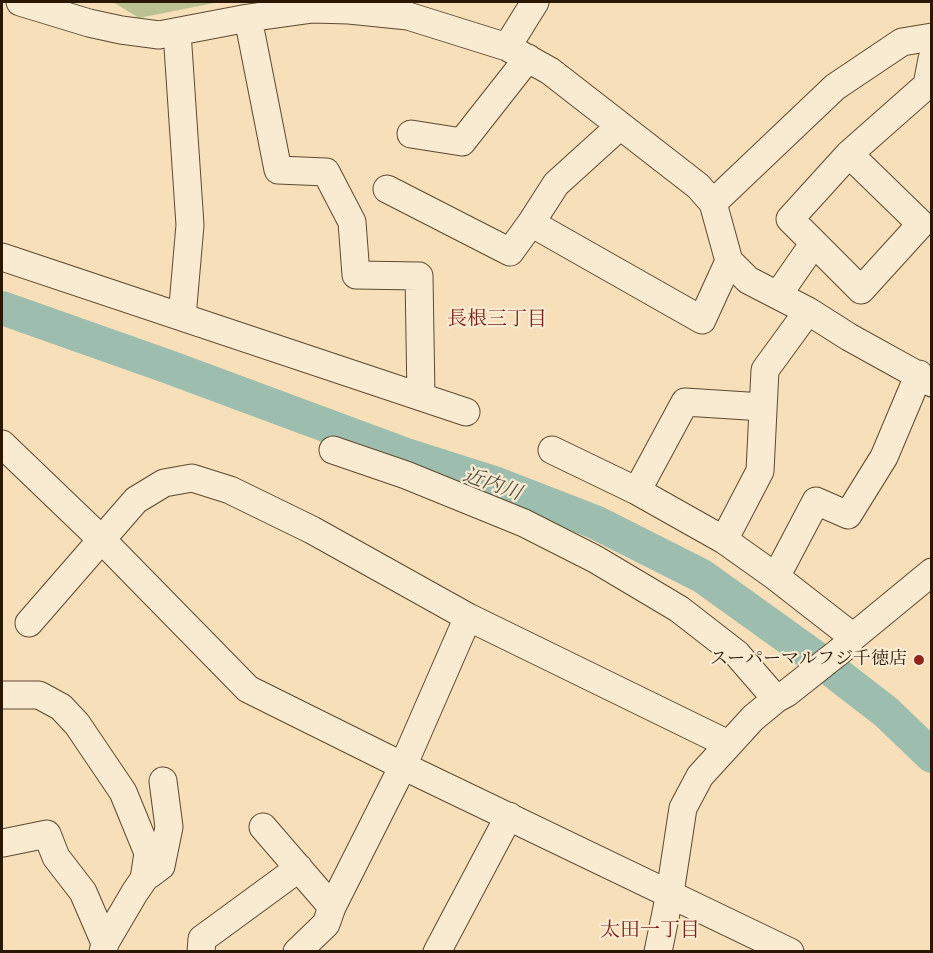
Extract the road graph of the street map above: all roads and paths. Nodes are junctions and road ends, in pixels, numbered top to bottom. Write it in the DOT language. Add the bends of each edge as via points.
graph roads {
  1 [pos="20,2"];
  2 [pos="535,2"];
  3 [pos="248,18"];
  4 [pos="177,32"];
  5 [pos="932,37"];
  6 [pos="518,52"];
  7 [pos="932,59"];
  8 [pos="620,126"];
  9 [pos="411,134"];
  10 [pos="849,154"];
  11 [pos="387,189"];
  12 [pos="712,203"];
  13 [pos="531,223"];
  14 [pos="814,243"];
  15 [pos="2,257"];
  16 [pos="729,261"];
  17 [pos="778,295"];
  18 [pos="808,311"];
  19 [pos="182,317"];
  20 [pos="925,378"];
  21 [pos="422,397"];
  22 [pos="763,407"];
  23 [pos="466,412"];
  24 [pos="2,444"];
  25 [pos="333,450"];
  26 [pos="552,450"];
  27 [pos="637,491"];
  28 [pos="101,539"];
  29 [pos="724,540"];
  30 [pos="932,572"];
  31 [pos="776,577"];
  32 [pos="468,617"];
  33 [pos="29,623"];
  34 [pos="849,642"];
  35 [pos="2,695"];
  36 [pos="782,696"];
  37 [pos="728,744"];
  38 [pos="403,766"];
  39 [pos="163,781"];
  40 [pos="509,816"];
  41 [pos="263,827"];
  42 [pos="3,843"];
  43 [pos="299,868"];
  44 [pos="144,879"];
  45 [pos="670,893"];
  46 [pos="332,907"];
  47 [pos="104,947"];
  48 [pos="201,951"];
  49 [pos="297,951"];
  50 [pos="437,951"];
  51 [pos="658,951"];
  52 [pos="790,951"];
  1 -- 4 [label="street" via="122,30 159,36"];
  2 -- 6 [label="street"];
  3 -- 4 [label="street"];
  3 -- 6 [label="street" via="313,9 408,16"];
  3 -- 21 [label="street" via="278,170 326,172 352,222 356,275 419,276"];
  4 -- 19 [label="street" via="190,225"];
  5 -- 12 [label="street" via="902,42 835,87"];
  6 -- 8 [label="street" via="550,70"];
  6 -- 9 [label="street" via="462,142"];
  7 -- 10 [label="street" via="927,85"];
  8 -- 12 [label="street" via="698,186"];
  8 -- 13 [label="street" via="556,184"];
  10 -- 14 [label="street" via="790,219"];
  10 -- 14 [label="street" via="921,224 861,290"];
  11 -- 13 [label="street" via="510,252"];
  12 -- 16 [label="street"];
  13 -- 16 [label="street" via="702,320"];
  14 -- 17 [label="street"];
  15 -- 19 [label="street"];
  16 -- 17 [label="street" via="748,280"];
  17 -- 18 [label="street"];
  18 -- 20 [label="street"];
  18 -- 22 [label="street" via="765,370"];
  19 -- 21 [label="street"];
  20 -- 31 [label="street" via="848,515 816,501"];
  21 -- 23 [label="street"];
  22 -- 27 [label="street" via="685,402"];
  22 -- 29 [label="street" via="760,471"];
  24 -- 28 [label="street"];
  25 -- 36 [label="street" via="513,519 595,559 679,609 737,654"];
  26 -- 27 [label="street"];
  27 -- 29 [label="street"];
  28 -- 32 [label="street" via="136,500 164,483 192,478 230,490 312,530"];
  28 -- 33 [label="street"];
  28 -- 38 [label="street" via="248,689"];
  29 -- 31 [label="street"];
  30 -- 34 [label="street"];
  31 -- 34 [label="street"];
  32 -- 37 [label="street"];
  32 -- 38 [label="street"];
  34 -- 36 [label="street"];
  35 -- 44 [label="street" via="39,694 61,707 78,724 123,792 148,853"];
  36 -- 37 [label="street"];
  37 -- 45 [label="street" via="700,776 683,808"];
  38 -- 40 [label="street"];
  38 -- 46 [label="street"];
  39 -- 44 [label="street" via="169,827 161,867"];
  40 -- 45 [label="street"];
  40 -- 50 [label="street"];
  41 -- 43 [label="street"];
  42 -- 47 [label="street" via="47,834 56,857 83,892"];
  43 -- 46 [label="street"];
  43 -- 48 [label="street" via="202,939"];
  44 -- 47 [label="street"];
  45 -- 51 [label="street"];
  45 -- 52 [label="street"];
  46 -- 49 [label="street" via="326,924"];
}
